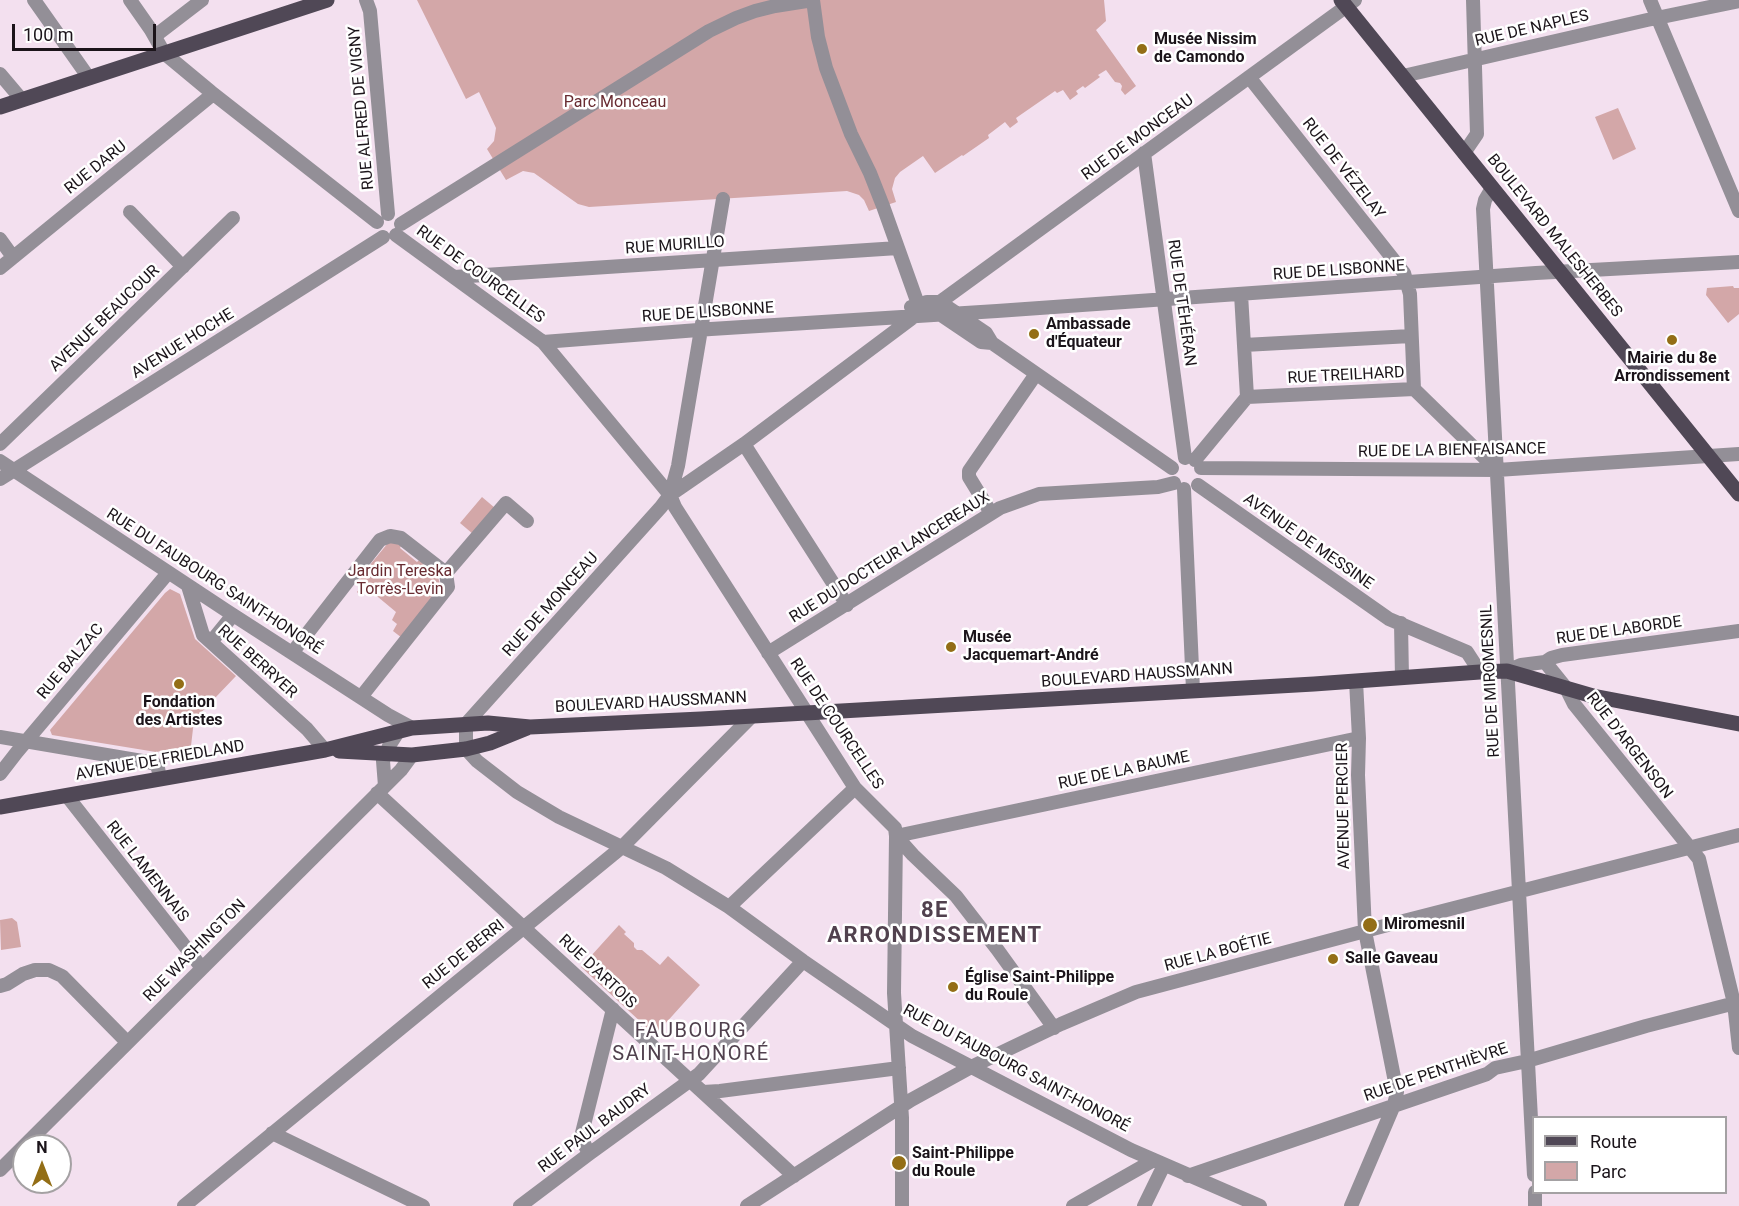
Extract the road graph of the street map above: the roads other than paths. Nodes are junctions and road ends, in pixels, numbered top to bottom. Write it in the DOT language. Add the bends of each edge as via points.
graph roads {
  1 [pos="34,0"];
  2 [pos="130,0"];
  3 [pos="202,0"];
  4 [pos="327,0"];
  5 [pos="366,0"];
  6 [pos="813,0"];
  7 [pos="1473,0"];
  8 [pos="1650,0"];
  9 [pos="1739,1"];
  10 [pos="1348,2"];
  11 [pos="1658,18"];
  12 [pos="155,36"];
  13 [pos="164,53"];
  14 [pos="1475,58"];
  15 [pos="0,74"];
  16 [pos="1403,76"];
  17 [pos="1249,77"];
  18 [pos="89,78"];
  19 [pos="213,94"];
  20 [pos="22,100"];
  21 [pos="0,107"];
  22 [pos="1144,153"];
  23 [pos="1464,153"];
  24 [pos="1492,188"];
  25 [pos="723,199"];
  26 [pos="1739,211"];
  27 [pos="130,212"];
  28 [pos="233,218"];
  29 [pos="383,218"];
  30 [pos="394,232"];
  31 [pos="0,239"];
  32 [pos="898,248"];
  33 [pos="14,257"];
  34 [pos="713,260"];
  35 [pos="1739,262"];
  36 [pos="183,267"];
  37 [pos="0,268"];
  38 [pos="1561,272"];
  39 [pos="1487,277"];
  40 [pos="454,278"];
  41 [pos="1408,283"];
  42 [pos="1241,294"];
  43 [pos="1164,300"];
  44 [pos="940,308"];
  45 [pos="917,310"];
  46 [pos="957,314"];
  47 [pos="701,329"];
  48 [pos="1411,336"];
  49 [pos="543,342"];
  50 [pos="992,343"];
  51 [pos="1244,345"];
  52 [pos="1036,374"];
  53 [pos="1414,389"];
  54 [pos="1247,397"];
  55 [pos="0,444"];
  56 [pos="744,444"];
  57 [pos="1739,454"];
  58 [pos="1708,456"];
  59 [pos="0,461"];
  60 [pos="1194,462"];
  61 [pos="1172,468"];
  62 [pos="14,470"];
  63 [pos="1497,470"];
  64 [pos="0,479"];
  65 [pos="1185,486"];
  66 [pos="1739,494"];
  67 [pos="669,503"];
  68 [pos="991,513"];
  69 [pos="527,521"];
  70 [pos="168,573"];
  71 [pos="446,573"];
  72 [pos="188,586"];
  73 [pos="847,605"];
  74 [pos="233,615"];
  75 [pos="1401,623"];
  76 [pos="1739,631"];
  77 [pos="211,642"];
  78 [pos="292,653"];
  79 [pos="768,653"];
  80 [pos="1545,662"];
  81 [pos="1507,671"];
  82 [pos="1480,672"];
  83 [pos="1402,678"];
  84 [pos="1356,681"];
  85 [pos="1566,688"];
  86 [pos="1193,690"];
  87 [pos="361,697"];
  88 [pos="807,713"];
  89 [pos="752,716"];
  90 [pos="466,724"];
  91 [pos="1739,724"];
  92 [pos="530,727"];
  93 [pos="405,730"];
  94 [pos="0,737"];
  95 [pos="1359,738"];
  96 [pos="26,742"];
  97 [pos="466,749"];
  98 [pos="325,750"];
  99 [pos="386,754"];
  100 [pos="412,755"];
  101 [pos="0,774"];
  102 [pos="160,779"];
  103 [pos="855,788"];
  104 [pos="381,790"];
  105 [pos="67,796"];
  106 [pos="0,807"];
  107 [pos="1739,835"];
  108 [pos="896,836"];
  109 [pos="622,847"];
  110 [pos="1691,848"];
  111 [pos="1518,892"];
  112 [pos="729,908"];
  113 [pos="524,927"];
  114 [pos="1365,931"];
  115 [pos="803,961"];
  116 [pos="202,968"];
  117 [pos="0,986"];
  118 [pos="1736,1003"];
  119 [pos="613,1009"];
  120 [pos="896,1026"];
  121 [pos="1054,1028"];
  122 [pos="127,1042"];
  123 [pos="1739,1048"];
  124 [pos="1527,1061"];
  125 [pos="972,1067"];
  126 [pos="899,1068"];
  127 [pos="690,1080"];
  128 [pos="703,1092"];
  129 [pos="901,1105"];
  130 [pos="1394,1105"];
  131 [pos="272,1133"];
  132 [pos="589,1154"];
  133 [pos="1532,1156"];
  134 [pos="1159,1163"];
  135 [pos="0,1170"];
  136 [pos="794,1176"];
  137 [pos="1188,1176"];
  138 [pos="184,1206"];
  139 [pos="423,1206"];
  140 [pos="520,1206"];
  141 [pos="747,1206"];
  142 [pos="902,1206"];
  143 [pos="1072,1206"];
  144 [pos="1144,1206"];
  145 [pos="1260,1206"];
  146 [pos="1351,1206"];
  1 -- 18 [label="street"];
  2 -- 12 [label="street"];
  3 -- 12 [label="street"];
  4 -- 13 [label="main road"];
  5 -- 29 [label="street, RUE ALFRED DE VIGNY" via="370,11"];
  6 -- 30 [label="street, AVENUE HOCHE" via="755,11 710,31"];
  6 -- 32 [label="street" via="826,68"];
  7 -- 14 [label="street"];
  8 -- 11 [label="street"];
  9 -- 11 [label="street, RUE DE NAPLES"];
  10 -- 16 [label="main road, BOULEVARD MALESHERBES"];
  10 -- 17 [label="street, RUE DE MONCEAU"];
  11 -- 14 [label="street, RUE DE NAPLES"];
  11 -- 26 [label="street"];
  12 -- 13 [label="street"];
  13 -- 18 [label="main road"];
  13 -- 19 [label="street"];
  14 -- 16 [label="street, RUE DE NAPLES"];
  14 -- 23 [label="street" via="1477,134"];
  15 -- 20 [label="street"];
  16 -- 23 [label="main road, BOULEVARD MALESHERBES"];
  17 -- 22 [label="street, RUE DE MONCEAU"];
  17 -- 41 [label="street, RUE DE VÉZELAY"];
  18 -- 20 [label="main road"];
  19 -- 29 [label="street"];
  19 -- 33 [label="street, RUE DARU"];
  20 -- 21 [label="main road"];
  22 -- 43 [label="street, RUE DE TÉHÉRAN"];
  22 -- 44 [label="street, RUE DE MONCEAU"];
  23 -- 24 [label="main road, BOULEVARD MALESHERBES"];
  24 -- 38 [label="main road, BOULEVARD MALESHERBES"];
  24 -- 39 [label="street, RUE DE MIROMESNIL" via="1482,209"];
  25 -- 34 [label="street"];
  27 -- 36 [label="street"];
  28 -- 36 [label="street, AVENUE BEAUCOUR"];
  29 -- 30 [label="street, RUE DE COURCELLES" via="397,217"];
  29 -- 30 [label="street" via="378,231"];
  30 -- 40 [label="street, RUE DE COURCELLES"];
  30 -- 62 [label="street, AVENUE HOCHE"];
  31 -- 33 [label="street"];
  32 -- 34 [label="street, RUE MURILLO"];
  32 -- 45 [label="street"];
  33 -- 37 [label="street, RUE DARU"];
  34 -- 40 [label="street, RUE MURILLO"];
  34 -- 47 [label="street"];
  35 -- 38 [label="street, RUE DE LISBONNE"];
  36 -- 55 [label="street, AVENUE BEAUCOUR"];
  38 -- 39 [label="street, RUE DE LISBONNE"];
  38 -- 58 [label="main road, BOULEVARD MALESHERBES"];
  39 -- 41 [label="street, RUE DE LISBONNE"];
  39 -- 63 [label="street, RUE DE MIROMESNIL"];
  40 -- 49 [label="street, RUE DE COURCELLES"];
  41 -- 42 [label="street, RUE DE LISBONNE"];
  41 -- 48 [label="street"];
  42 -- 43 [label="street, RUE DE LISBONNE"];
  42 -- 51 [label="street"];
  43 -- 46 [label="street, RUE DE LISBONNE"];
  43 -- 60 [label="street, RUE DE TÉHÉRAN"];
  44 -- 45 [label="street, RUE DE LISBONNE" via="927,302"];
  44 -- 46 [label="street"];
  44 -- 50 [label="street" via="981,342"];
  45 -- 47 [label="street, RUE DE LISBONNE" via="875,319"];
  45 -- 56 [label="street"];
  46 -- 50 [label="street" via="986,333"];
  47 -- 49 [label="street, RUE DE LISBONNE"];
  47 -- 67 [label="street"];
  48 -- 51 [label="street"];
  48 -- 53 [label="street"];
  49 -- 67 [label="street, RUE DE COURCELLES" via="658,481"];
  50 -- 52 [label="street"];
  51 -- 54 [label="street"];
  52 -- 61 [label="street"];
  52 -- 68 [label="street" via="969,471"];
  53 -- 54 [label="street, RUE TREILHARD"];
  53 -- 63 [label="street, RUE TREILHARD"];
  54 -- 60 [label="street"];
  56 -- 67 [label="street" via="689,482"];
  56 -- 73 [label="street"];
  57 -- 58 [label="street, RUE DE LA BIENFAISANCE"];
  58 -- 63 [label="street, RUE DE LA BIENFAISANCE"];
  58 -- 66 [label="main road, BOULEVARD MALESHERBES"];
  59 -- 62 [label="street, RUE DU FAUBOURG SAINT-HONORÉ"];
  60 -- 61 [label="street" via="1176,461"];
  60 -- 63 [label="street, RUE DE LA BIENFAISANCE"];
  60 -- 65 [label="street" via="1202,478"];
  61 -- 65 [label="street" via="1171,476"];
  62 -- 64 [label="street, AVENUE HOCHE"];
  62 -- 70 [label="street, RUE DU FAUBOURG SAINT-HONORÉ"];
  63 -- 81 [label="street, RUE DE MIROMESNIL"];
  65 -- 68 [label="street, RUE DU DOCTEUR LANCEREAUX" via="1039,494"];
  65 -- 75 [label="street, AVENUE DE MESSINE" via="1389,619"];
  65 -- 86 [label="street"];
  67 -- 79 [label="street, RUE DE COURCELLES"];
  67 -- 90 [label="street, RUE DE MONCEAU"];
  68 -- 73 [label="street, RUE DU DOCTEUR LANCEREAUX"];
  69 -- 71 [label="street" via="506,503"];
  70 -- 72 [label="street, RUE DU FAUBOURG SAINT-HONORÉ"];
  70 -- 96 [label="street, RUE BALZAC"];
  71 -- 78 [label="street" via="401,538 390,536 380,540"];
  71 -- 87 [label="street" via="448,588"];
  72 -- 74 [label="street, RUE DU FAUBOURG SAINT-HONORÉ"];
  72 -- 77 [label="street, RUE BERRYER" via="203,635"];
  73 -- 79 [label="street, RUE DU DOCTEUR LANCEREAUX"];
  74 -- 77 [label="street"];
  74 -- 78 [label="street, RUE DU FAUBOURG SAINT-HONORÉ"];
  75 -- 82 [label="street, AVENUE DE MESSINE" via="1467,652"];
  75 -- 83 [label="street"];
  76 -- 80 [label="street, RUE DE LABORDE" via="1562,655"];
  77 -- 98 [label="street, RUE BERRYER"];
  78 -- 87 [label="street, RUE DU FAUBOURG SAINT-HONORÉ"];
  79 -- 88 [label="street, RUE DE COURCELLES"];
  80 -- 81 [label="street, RUE DE LABORDE"];
  80 -- 85 [label="street, RUE D'ARGENSON"];
  81 -- 82 [label="main road, BOULEVARD HAUSSMANN"];
  81 -- 85 [label="main road, BOULEVARD HAUSSMANN"];
  81 -- 111 [label="street, RUE DE MIROMESNIL"];
  82 -- 83 [label="main road, BOULEVARD HAUSSMANN"];
  83 -- 84 [label="main road, BOULEVARD HAUSSMANN"];
  84 -- 86 [label="main road, BOULEVARD HAUSSMANN"];
  84 -- 95 [label="street, AVENUE PERCIER"];
  85 -- 91 [label="main road, BOULEVARD HAUSSMANN"];
  85 -- 110 [label="street, RUE D'ARGENSON" via="1574,704"];
  86 -- 88 [label="main road, BOULEVARD HAUSSMANN"];
  87 -- 93 [label="street, RUE DU FAUBOURG SAINT-HONORÉ"];
  88 -- 89 [label="main road, BOULEVARD HAUSSMANN"];
  88 -- 103 [label="street, RUE DE COURCELLES"];
  89 -- 92 [label="main road, BOULEVARD HAUSSMANN"];
  89 -- 109 [label="street, RUE DE BERRI"];
  90 -- 92 [label="main road, BOULEVARD HAUSSMANN"];
  90 -- 93 [label="main road, BOULEVARD HAUSSMANN"];
  90 -- 97 [label="street"];
  92 -- 97 [label="main road, BOULEVARD HAUSSMANN"];
  93 -- 98 [label="main road, AVENUE DE FRIEDLAND"];
  93 -- 99 [label="street"];
  94 -- 96 [label="street"];
  95 -- 108 [label="street, RUE DE LA BAUME"];
  95 -- 114 [label="street, AVENUE PERCIER"];
  96 -- 101 [label="street, RUE BALZAC"];
  96 -- 102 [label="street" via="148,762 158,768"];
  97 -- 100 [label="main road, BOULEVARD HAUSSMANN"];
  97 -- 109 [label="street, RUE DU FAUBOURG SAINT-HONORÉ" via="517,792"];
  98 -- 99 [label="main road, AVENUE DE FRIEDLAND"];
  98 -- 102 [label="main road, AVENUE DE FRIEDLAND"];
  99 -- 100 [label="main road, BOULEVARD HAUSSMANN"];
  99 -- 104 [label="street"];
  100 -- 104 [label="street, RUE WASHINGTON"];
  102 -- 105 [label="main road, AVENUE DE FRIEDLAND"];
  103 -- 108 [label="street, RUE DE COURCELLES" via="895,828"];
  103 -- 112 [label="street"];
  104 -- 113 [label="street, RUE D'ARTOIS"];
  104 -- 116 [label="street, RUE WASHINGTON"];
  105 -- 106 [label="main road, AVENUE DE FRIEDLAND"];
  105 -- 116 [label="street, RUE LAMENNAIS"];
  107 -- 110 [label="street, RUE LA BOÉTIE"];
  108 -- 120 [label="street"];
  108 -- 121 [label="street, RUE DE COURCELLES" via="956,896"];
  109 -- 112 [label="street, RUE DU FAUBOURG SAINT-HONORÉ" via="666,868"];
  109 -- 113 [label="street, RUE DE BERRI"];
  110 -- 111 [label="street, RUE LA BOÉTIE"];
  110 -- 118 [label="street, RUE D'ARGENSON" via="1699,859"];
  111 -- 114 [label="street, RUE LA BOÉTIE"];
  111 -- 124 [label="street, RUE DE MIROMESNIL"];
  112 -- 115 [label="street, RUE DU FAUBOURG SAINT-HONORÉ"];
  113 -- 119 [label="street, RUE D'ARTOIS"];
  113 -- 131 [label="street, RUE DE BERRI"];
  114 -- 121 [label="street, RUE LA BOÉTIE" via="1136,992"];
  114 -- 130 [label="street, AVENUE PERCIER" via="1397,1092"];
  115 -- 120 [label="street, RUE DU FAUBOURG SAINT-HONORÉ"];
  115 -- 127 [label="street, RUE PAUL BAUDRY"];
  116 -- 122 [label="street, RUE WASHINGTON"];
  117 -- 122 [label="street" via="35,970 49,970 62,976"];
  118 -- 123 [label="street, RUE D'ARGENSON"];
  118 -- 124 [label="street, RUE DE PENTHIÈVRE"];
  119 -- 127 [label="street, RUE D'ARTOIS"];
  119 -- 132 [label="street" via="581,1137"];
  120 -- 125 [label="street, RUE DU FAUBOURG SAINT-HONORÉ"];
  120 -- 126 [label="street"];
  121 -- 125 [label="street, RUE LA BOÉTIE"];
  122 -- 135 [label="street, RUE WASHINGTON"];
  124 -- 130 [label="street, RUE DE PENTHIÈVRE" via="1495,1068"];
  124 -- 133 [label="street, RUE DE MIROMESNIL"];
  125 -- 129 [label="street, RUE LA BOÉTIE"];
  125 -- 134 [label="street, RUE DU FAUBOURG SAINT-HONORÉ"];
  126 -- 128 [label="street"];
  126 -- 129 [label="street"];
  127 -- 128 [label="street, RUE D'ARTOIS"];
  127 -- 132 [label="street, RUE PAUL BAUDRY"];
  128 -- 136 [label="street, RUE D'ARTOIS"];
  129 -- 136 [label="street, RUE LA BOÉTIE"];
  129 -- 142 [label="street"];
  130 -- 137 [label="street, RUE DE PENTHIÈVRE"];
  130 -- 146 [label="street"];
  131 -- 138 [label="street, RUE DE BERRI"];
  131 -- 139 [label="street"];
  132 -- 140 [label="street, RUE PAUL BAUDRY"];
  134 -- 137 [label="street, RUE DU FAUBOURG SAINT-HONORÉ"];
  134 -- 143 [label="street"];
  134 -- 144 [label="street"];
  136 -- 141 [label="street, RUE LA BOÉTIE"];
  137 -- 145 [label="street, RUE DU FAUBOURG SAINT-HONORÉ"];
}
